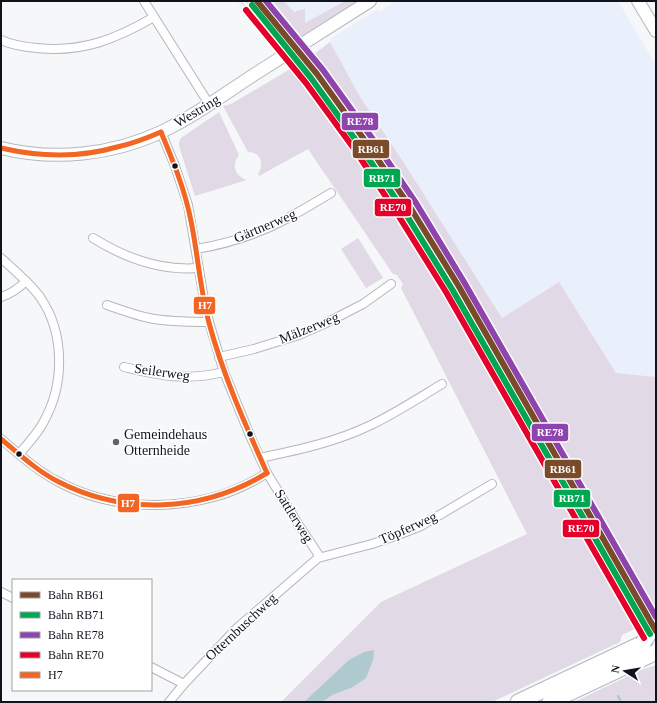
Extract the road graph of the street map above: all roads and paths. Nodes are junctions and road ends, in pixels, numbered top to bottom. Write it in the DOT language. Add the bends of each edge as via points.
graph roads {
  1 [pos="144,1"];
  2 [pos="370,1"];
  3 [pos="638,1"];
  4 [pos="154,16"];
  5 [pos="656,31"];
  6 [pos="1,40"];
  7 [pos="209,104"];
  8 [pos="161,132"];
  9 [pos="1,148"];
  10 [pos="331,193"];
  11 [pos="93,238"];
  12 [pos="196,249"];
  13 [pos="1,258"];
  14 [pos="198,268"];
  15 [pos="26,281"];
  16 [pos="391,284"];
  17 [pos="1,297"];
  18 [pos="107,305"];
  19 [pos="209,322"];
  20 [pos="219,357"];
  21 [pos="124,367"];
  22 [pos="224,372"];
  23 [pos="442,384"];
  24 [pos="1,439"];
  25 [pos="19,454"];
  26 [pos="260,458"];
  27 [pos="267,473"];
  28 [pos="492,484"];
  29 [pos="318,558"];
  30 [pos="1,592"];
  31 [pos="12,598"];
  32 [pos="656,629"];
  33 [pos="651,647"];
  34 [pos="152,668"];
  35 [pos="184,684"];
  36 [pos="169,702"];
  37 [pos="518,702"];
  38 [pos="550,702"];
  1 -- 4 [label="street"];
  2 -- 7 [label="street, Westring"];
  3 -- 5 [label="street"];
  4 -- 6 [label="street" via="111,39 67,49 24,46"];
  4 -- 7 [label="street"];
  7 -- 8 [label="street, Westring"];
  8 -- 9 [label="street, Westring" via="133,143 94,153 42,154"];
  8 -- 12 [label="street, Sattlerweg" via="188,205"];
  10 -- 12 [label="street, Gärtnerweg" via="284,220 247,236 212,247"];
  11 -- 14 [label="street" via="110,249 149,263 164,267"];
  12 -- 14 [label="street, Sattlerweg"];
  13 -- 15 [label="street"];
  14 -- 19 [label="street, Sattlerweg"];
  15 -- 17 [label="street" via="18,290"];
  15 -- 25 [label="street" via="40,296 48,311 56,336 59,368 56,393 51,407 43,423"];
  16 -- 20 [label="street, Mälzerweg" via="363,304 318,327 254,349"];
  18 -- 19 [label="street" via="164,321"];
  19 -- 20 [label="street, Sattlerweg"];
  20 -- 22 [label="street, Sattlerweg"];
  21 -- 22 [label="street, Seilerweg" via="176,377 208,376"];
  22 -- 26 [label="street, Sattlerweg"];
  23 -- 26 [label="street" via="370,426 298,450"];
  24 -- 25 [label="street"];
  25 -- 27 [label="street" via="42,472 72,489 108,500 138,504 170,505 196,502 232,491"];
  26 -- 27 [label="street, Sattlerweg"];
  27 -- 29 [label="street, Sattlerweg" via="318,554"];
  28 -- 29 [label="street, Töpferweg" via="421,526 372,544"];
  29 -- 35 [label="street, Otternbuschweg" via="237,628"];
  30 -- 31 [label="street"];
  32 -- 33 [label="highway, bridge" via="650,632"];
  33 -- 37 [label="highway"];
  33 -- 38 [label="highway"];
  34 -- 35 [label="street"];
  35 -- 36 [label="street, Otternbuschweg"];
}
